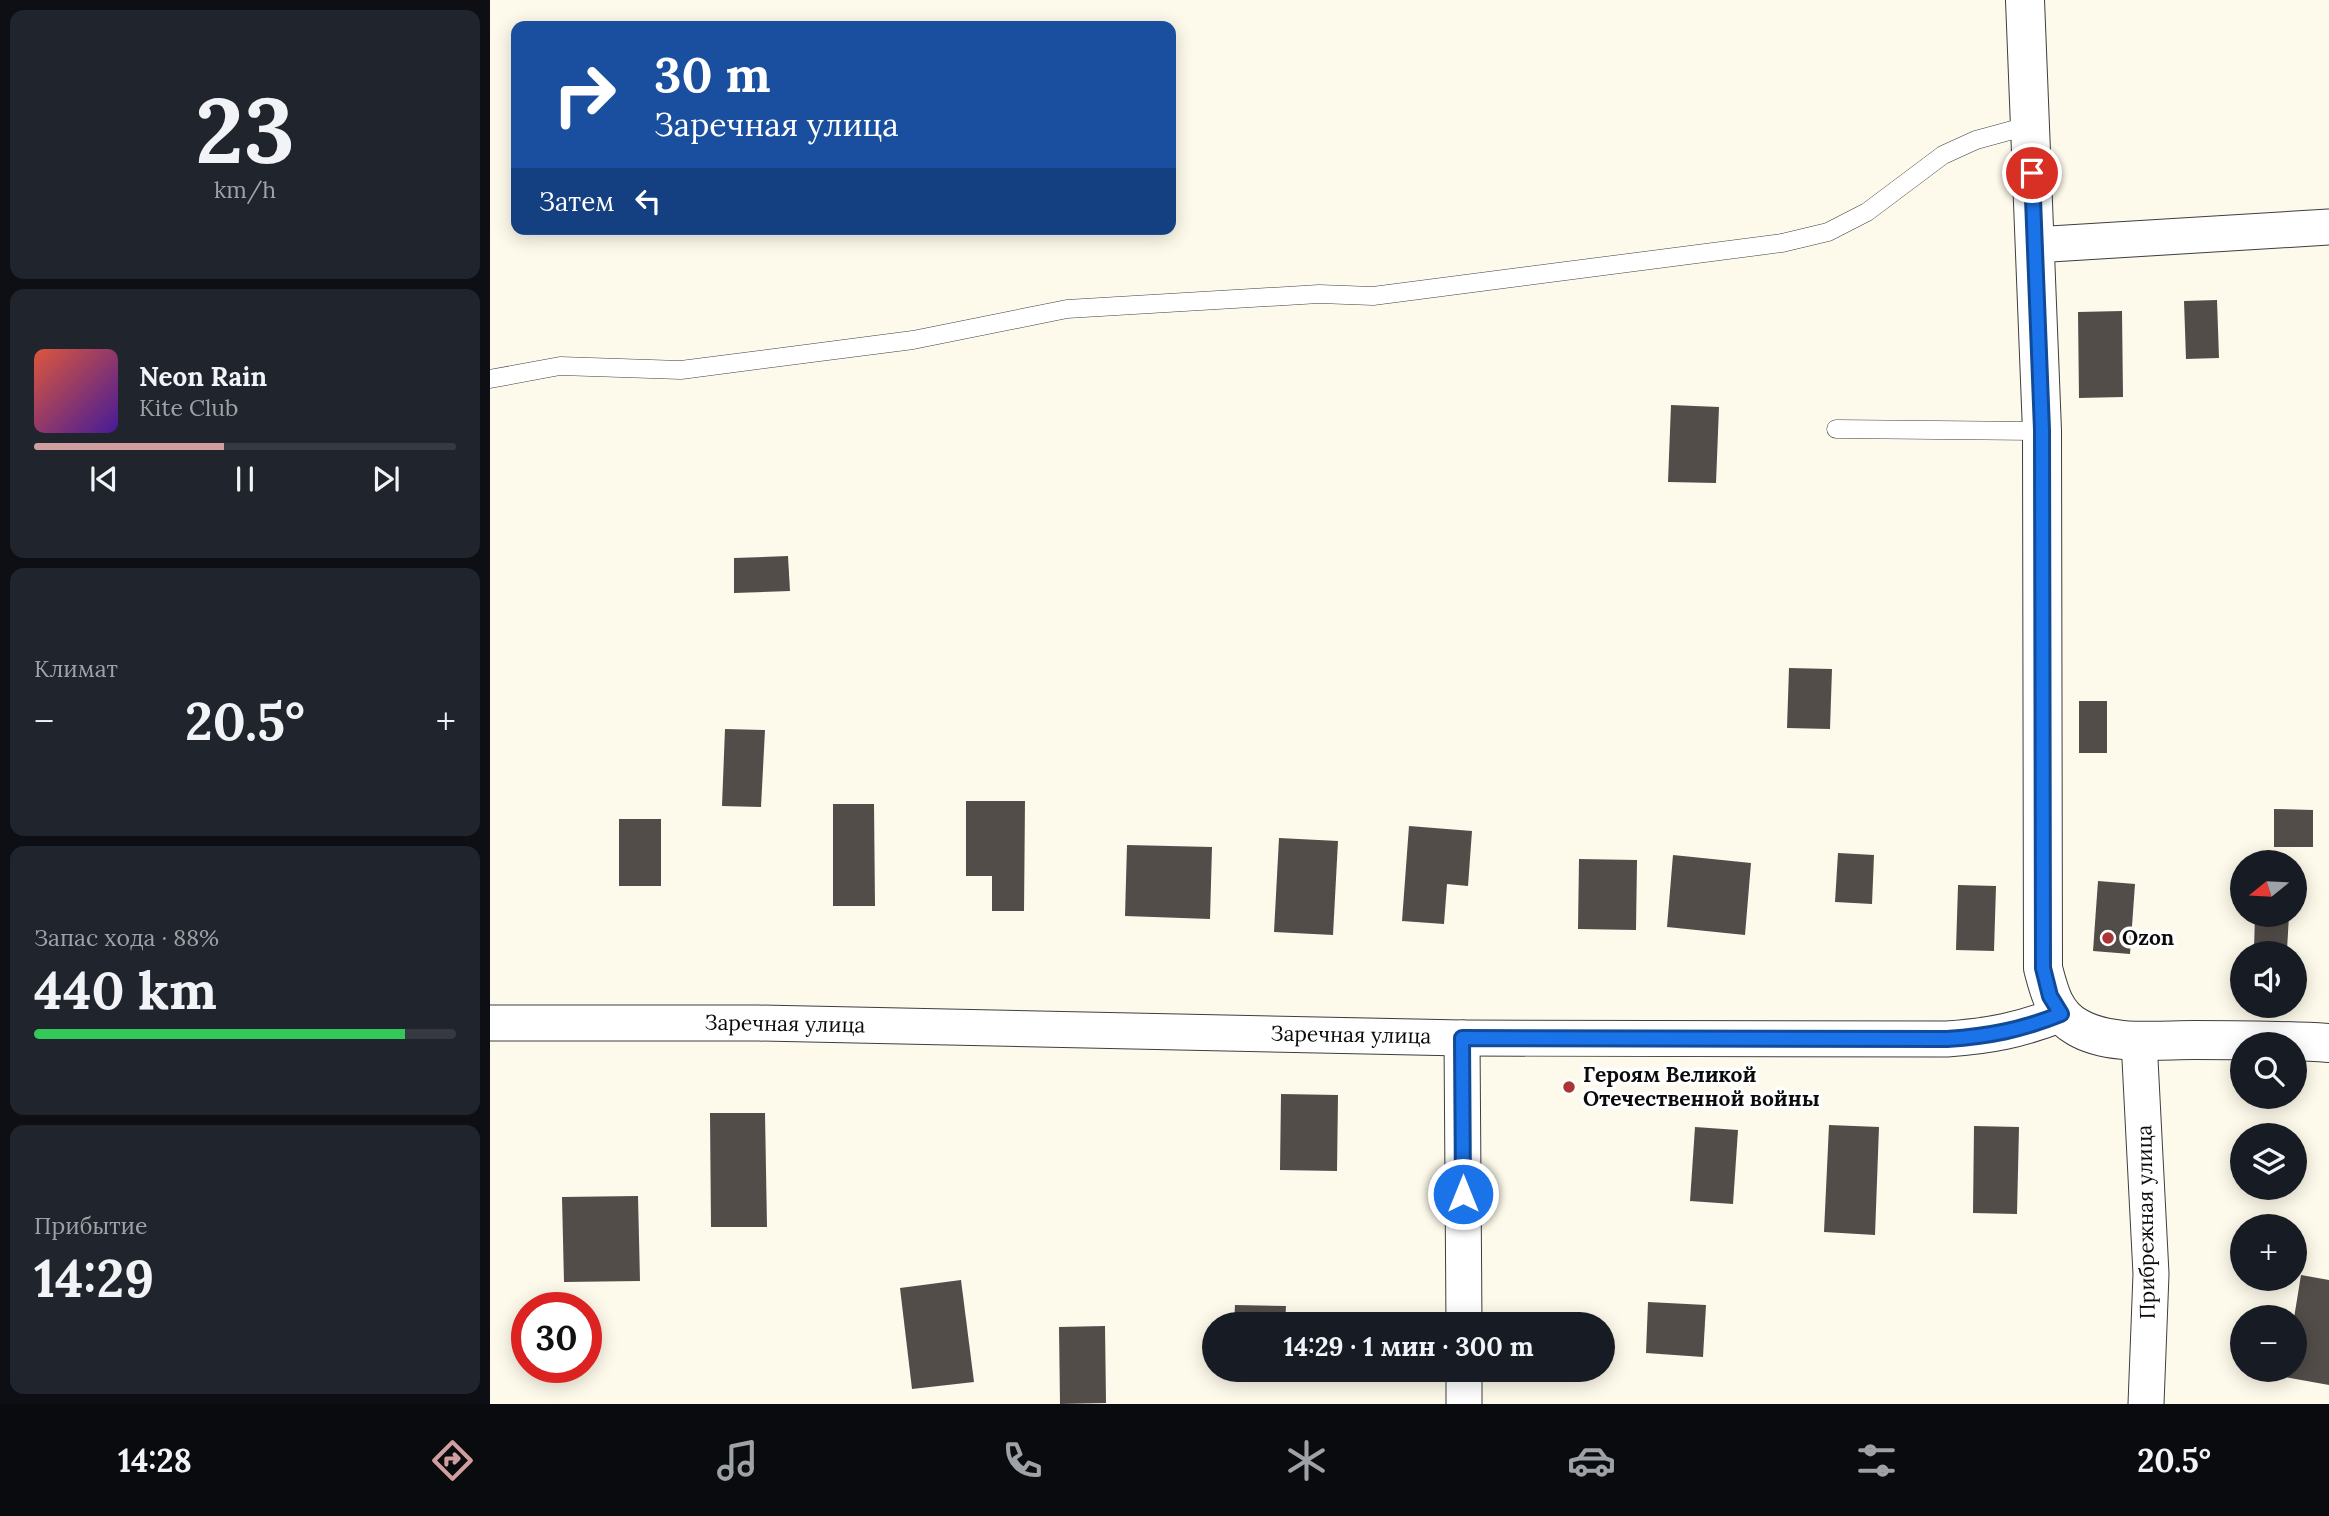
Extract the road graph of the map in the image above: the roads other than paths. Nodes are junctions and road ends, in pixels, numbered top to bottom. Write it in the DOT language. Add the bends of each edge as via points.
graph roads {
  1 [pos="2025,0"];
  2 [pos="2031,125"];
  3 [pos="2329,227"];
  4 [pos="2034,245"];
  5 [pos="490,379"];
  6 [pos="1836,429"];
  7 [pos="2042,430"];
  8 [pos="2061,1014"];
  9 [pos="490,1023"];
  10 [pos="1462,1038"];
  11 [pos="2139,1040"];
  12 [pos="2329,1042"];
  13 [pos="1464,1312"];
  14 [pos="1464,1382"];
  15 [pos="1464,1404"];
  16 [pos="2146,1404"];
  1 -- 2 [label="street"];
  2 -- 4 [label="street"];
  2 -- 5 [label="lane" via="1976,140 1943,155 1867,212 1828,232 1782,243 1373,296 1319,294 1067,309 913,340 681,370 560,366"];
  3 -- 4 [label="street"];
  4 -- 7 [label="street"];
  6 -- 7 [label="lane"];
  7 -- 8 [label="street" via="2043,968 2050,996"];
  8 -- 10 [label="street, Заречная улица" via="1995,1036 1947,1039"];
  8 -- 11 [label="street" via="2076,1027 2098,1035"];
  9 -- 10 [label="street, Заречная улица" via="758,1023"];
  10 -- 13 [label="street"];
  11 -- 12 [label="street"];
  11 -- 16 [label="street, Прибрежная улица" via="2151,1274"];
  14 -- 15 [label="street"];
}
